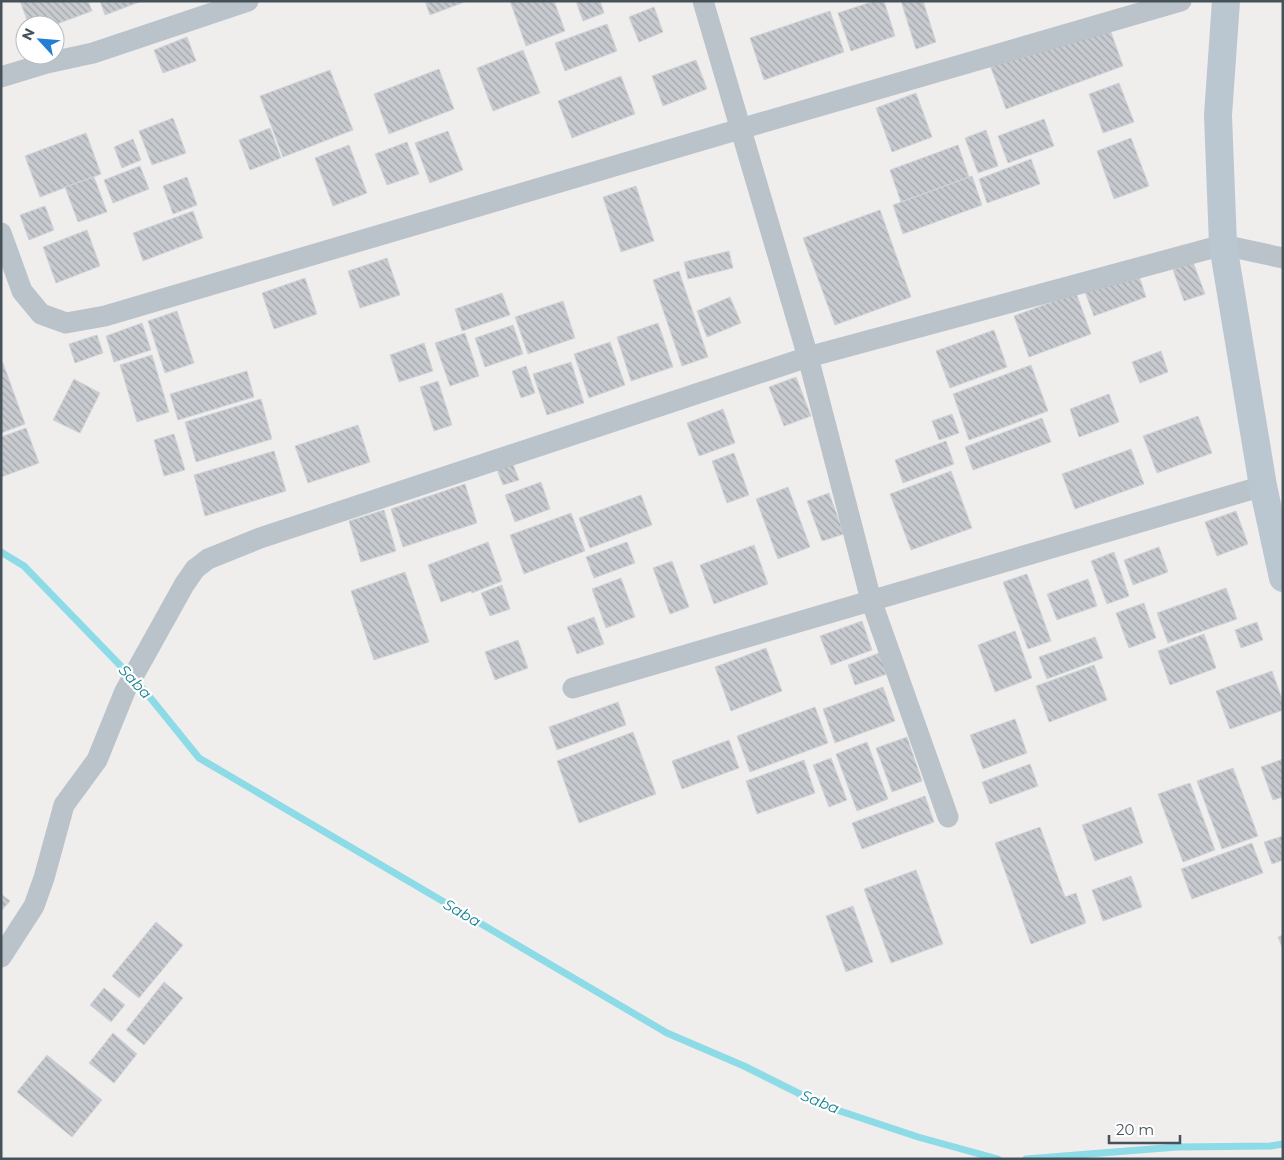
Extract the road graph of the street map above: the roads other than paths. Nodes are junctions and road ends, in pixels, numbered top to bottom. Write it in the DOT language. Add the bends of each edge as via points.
graph roads {
  1 [pos="247,1"];
  2 [pos="703,1"];
  3 [pos="1180,1"];
  4 [pos="1226,1"];
  5 [pos="1,77"];
  6 [pos="740,129"];
  7 [pos="1,233"];
  8 [pos="1223,245"];
  9 [pos="1283,258"];
  10 [pos="808,357"];
  11 [pos="1263,486"];
  12 [pos="1276,517"];
  13 [pos="1283,578"];
  14 [pos="871,600"];
  15 [pos="572,688"];
  16 [pos="948,817"];
  17 [pos="1,957"];
  1 -- 5 [label="street" via="93,53"];
  2 -- 6 [label="street"];
  3 -- 6 [label="street"];
  4 -- 8 [label="street" via="1218,115"];
  6 -- 7 [label="street" via="105,316 66,323 41,314 22,291"];
  6 -- 10 [label="street"];
  8 -- 9 [label="street"];
  8 -- 10 [label="street"];
  8 -- 11 [label="street"];
  10 -- 14 [label="street"];
  10 -- 17 [label="street" via="208,558 184,585 125,691 97,760 64,805 34,906"];
  11 -- 12 [label="street"];
  11 -- 14 [label="street"];
  12 -- 13 [label="street"];
  14 -- 15 [label="street"];
  14 -- 16 [label="street"];
}
